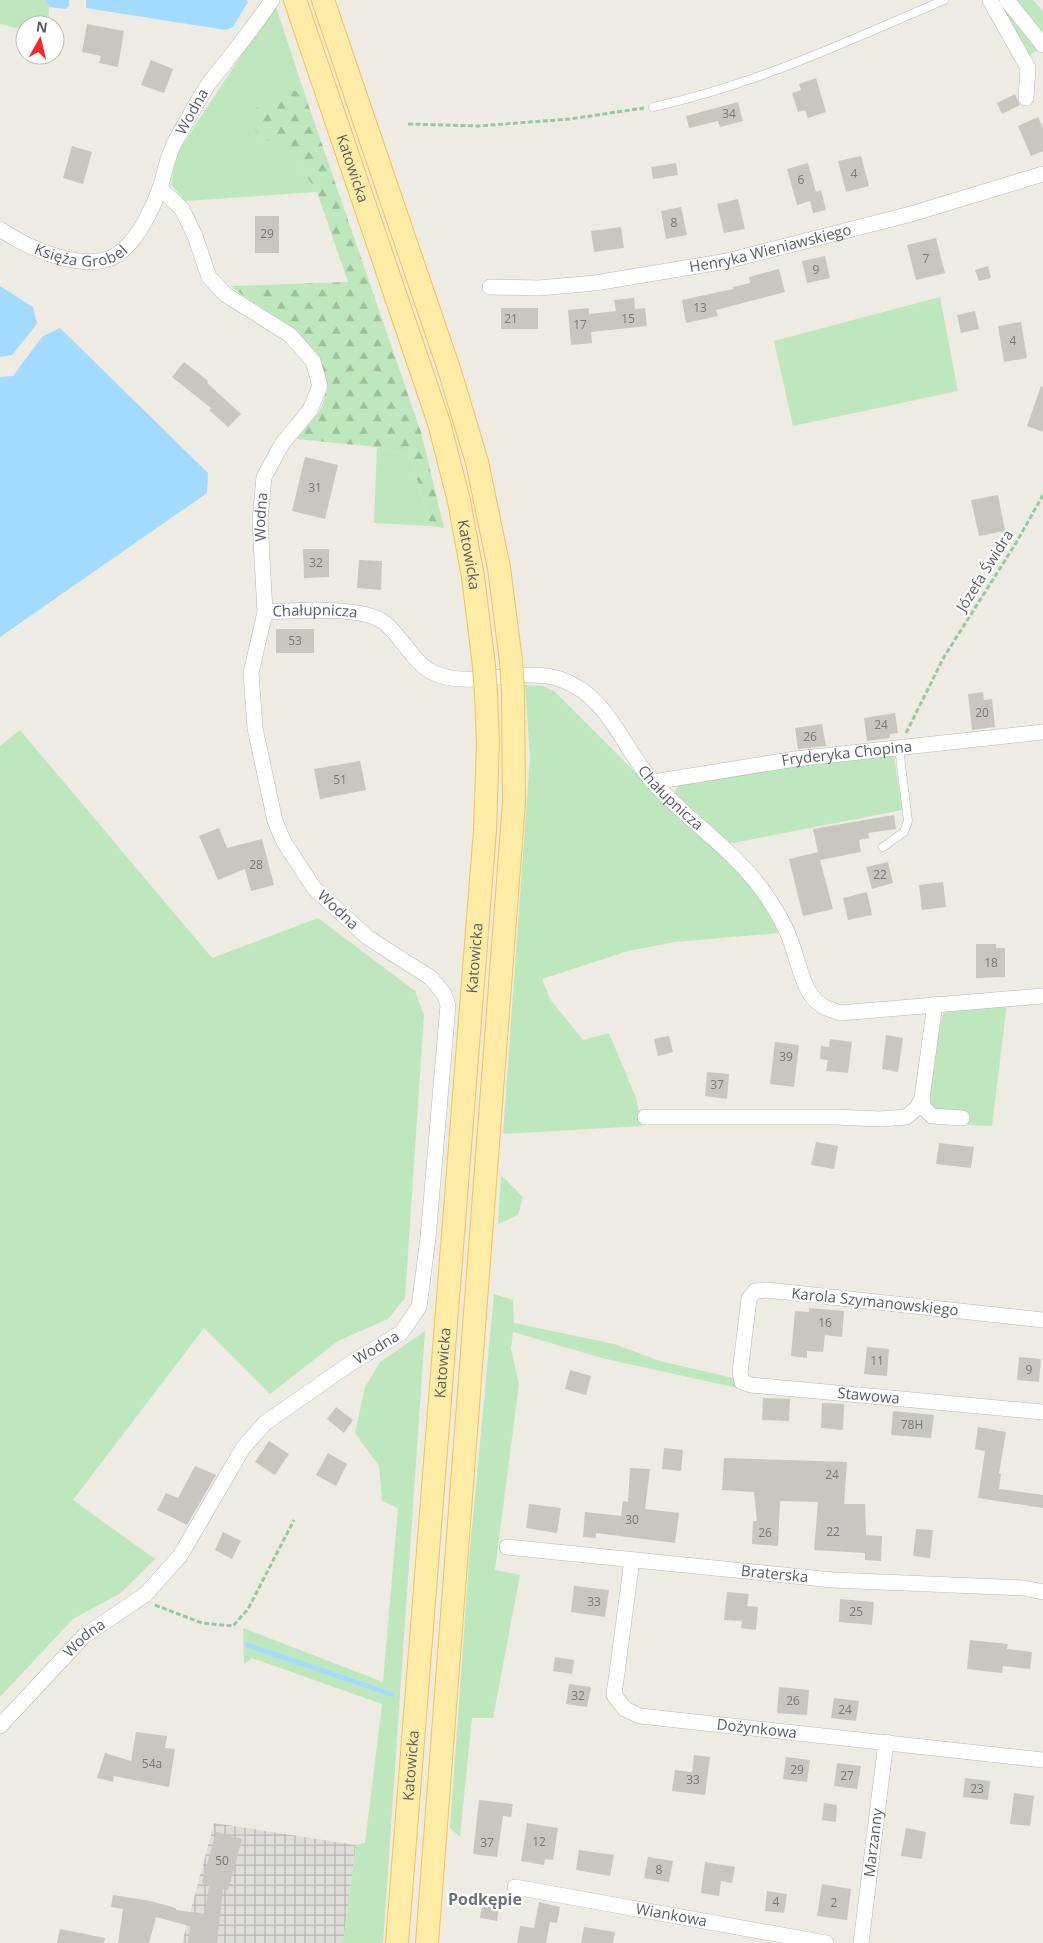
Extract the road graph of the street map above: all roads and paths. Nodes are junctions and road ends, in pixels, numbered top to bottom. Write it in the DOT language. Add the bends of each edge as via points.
graph roads {
  1 [pos="272,0"];
  2 [pos="295,0"];
  3 [pos="323,0"];
  4 [pos="944,0"];
  5 [pos="990,0"];
  6 [pos="1007,0"];
  7 [pos="1043,45"];
  8 [pos="1026,98"];
  9 [pos="653,107"];
  10 [pos="408,124"];
  11 [pos="1043,174"];
  12 [pos="160,188"];
  13 [pos="0,229"];
  14 [pos="490,288"];
  15 [pos="1043,495"];
  16 [pos="265,612"];
  17 [pos="1043,732"];
  18 [pos="899,748"];
  19 [pos="653,782"];
  20 [pos="883,847"];
  21 [pos="1043,996"];
  22 [pos="935,1004"];
  23 [pos="922,1098"];
  24 [pos="932,1116"];
  25 [pos="645,1117"];
  26 [pos="906,1117"];
  27 [pos="962,1118"];
  28 [pos="1043,1320"];
  29 [pos="744,1336"];
  30 [pos="1043,1412"];
  31 [pos="294,1520"];
  32 [pos="507,1548"];
  33 [pos="632,1560"];
  34 [pos="1043,1592"];
  35 [pos="138,1599"];
  36 [pos="0,1726"];
  37 [pos="886,1742"];
  38 [pos="1043,1760"];
  39 [pos="515,1887"];
  40 [pos="396,1943"];
  41 [pos="427,1943"];
  42 [pos="826,1943"];
  43 [pos="861,1943"];
  1 -- 12 [label="street, Wodna" via="209,84 168,153"];
  2 -- 40 [label="main road, Katowicka, bridge" via="439,423 459,501 473,577 486,693 485,830"];
  3 -- 41 [label="main road, Katowicka, bridge" via="450,372 477,462 499,568 513,692 514,812"];
  4 -- 9 [label="lane" via="769,74"];
  5 -- 8 [label="street" via="1028,68"];
  6 -- 7 [label="street"];
  9 -- 10 [label="path" via="570,119 479,126"];
  11 -- 14 [label="street, Henryka Wieniawskiego" via="910,214 727,261 595,283"];
  12 -- 13 [label="street, Księża Grobel" via="141,227 123,251 101,260 58,258"];
  12 -- 16 [label="street, Wodna" via="182,209 210,278 226,295 290,335 313,361 320,386 310,410 282,444 264,477 260,521"];
  15 -- 18 [label="path, Józefa Świdra" via="944,657"];
  16 -- 19 [label="street, Chałupnicza" via="366,613 385,623 432,672 460,679 557,678 578,686 598,701"];
  16 -- 35 [label="street, Wodna" via="251,673 255,728 274,821 314,888 367,937 431,978 448,1005 423,1283 419,1307 401,1333 351,1363 265,1423 243,1448 180,1556"];
  17 -- 18 [label="street, Fryderyka Chopina"];
  18 -- 19 [label="street, Fryderyka Chopina" via="795,758"];
  18 -- 20 [label="lane" via="908,821 904,832"];
  19 -- 22 [label="street, Chałupnicza" via="746,870 763,891 788,933 810,994 822,1007 840,1013"];
  21 -- 22 [label="street, Chałupnicza"];
  22 -- 23 [label="street"];
  23 -- 24 [label="street" via="923,1106"];
  23 -- 26 [label="street"];
  24 -- 26 [label="street"];
  24 -- 27 [label="street"];
  25 -- 26 [label="street"];
  28 -- 29 [label="street, Karola Szymanowskiego" via="767,1290 755,1291 749,1299"];
  29 -- 30 [label="street, Stawowa" via="740,1372 742,1382 751,1385"];
  31 -- 35 [label="path" via="248,1609 233,1626 202,1623"];
  32 -- 33 [label="street, Braterska"];
  33 -- 34 [label="street, Braterska" via="832,1580 1024,1588"];
  33 -- 37 [label="street, Dożynkowa" via="614,1684 614,1695 625,1709 640,1716"];
  35 -- 36 [label="street, Wodna" via="84,1636"];
  37 -- 38 [label="street, Dożynkowa"];
  37 -- 43 [label="street, Marzanny"];
  39 -- 42 [label="street, Wiankowa"];
}
